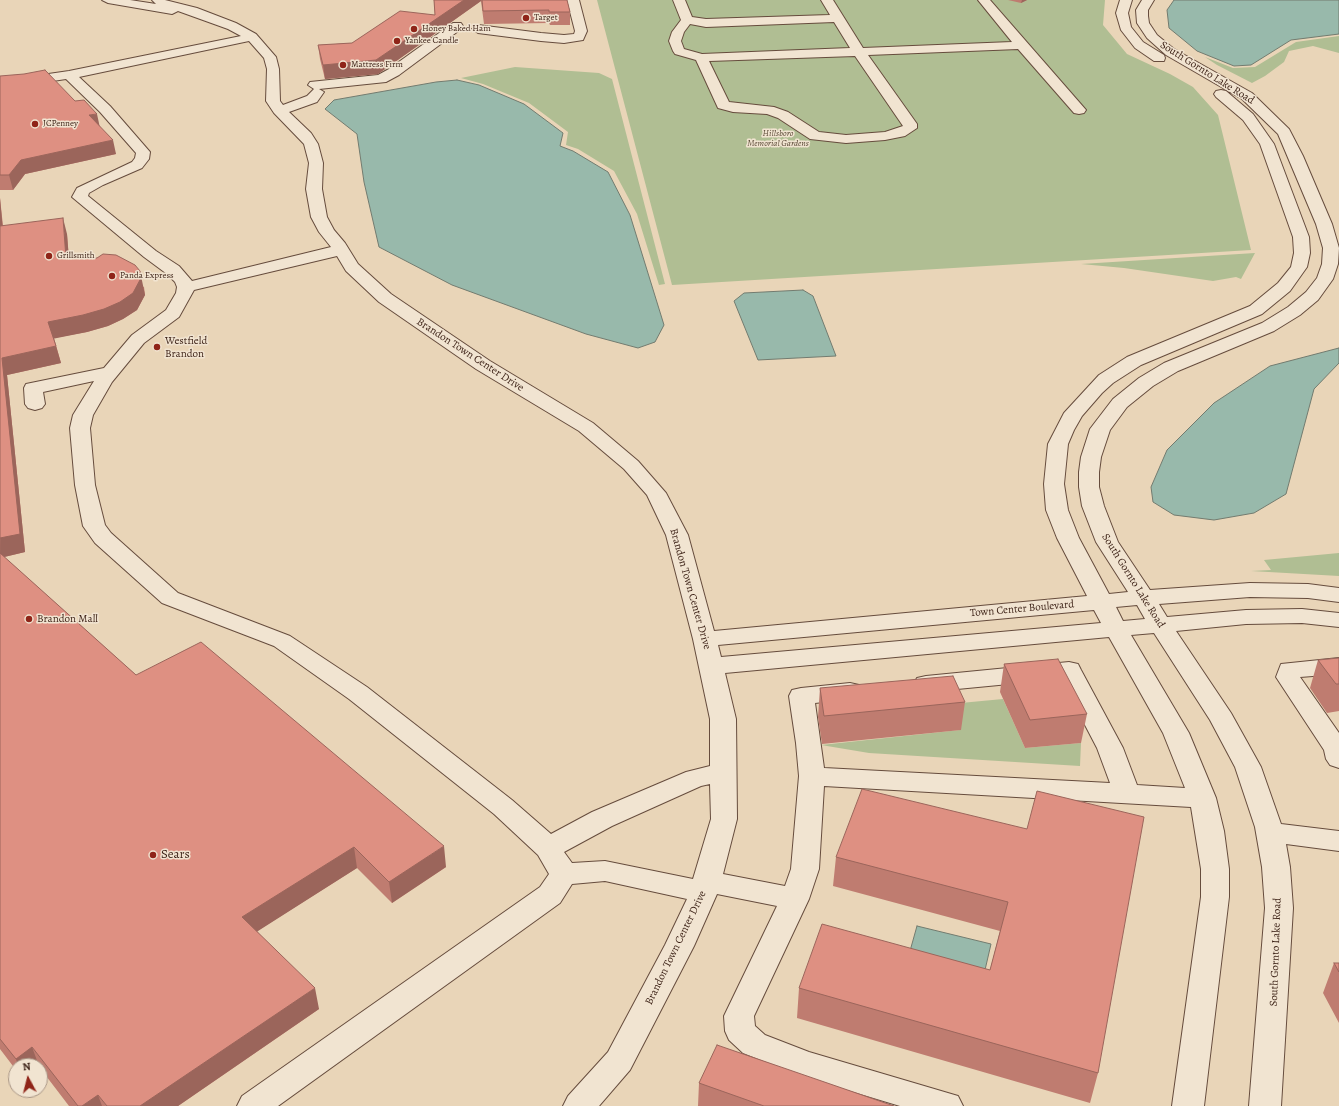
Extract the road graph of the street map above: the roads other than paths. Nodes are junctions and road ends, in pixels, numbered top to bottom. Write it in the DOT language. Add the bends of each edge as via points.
graph roads {
  1 [pos="108,0"];
  2 [pos="122,0"];
  3 [pos="158,0"];
  4 [pos="573,0"];
  5 [pos="680,0"];
  6 [pos="827,0"];
  7 [pos="984,0"];
  8 [pos="1126,0"];
  9 [pos="1148,0"];
  10 [pos="139,2"];
  11 [pos="204,16"];
  12 [pos="838,18"];
  13 [pos="687,20"];
  14 [pos="457,26"];
  15 [pos="478,29"];
  16 [pos="252,37"];
  17 [pos="1021,45"];
  18 [pos="859,52"];
  19 [pos="701,58"];
  20 [pos="69,75"];
  21 [pos="0,85"];
  22 [pos="279,110"];
  23 [pos="1079,110"];
  24 [pos="1301,237"];
  25 [pos="1330,240"];
  26 [pos="341,250"];
  27 [pos="186,287"];
  28 [pos="110,372"];
  29 [pos="35,404"];
  30 [pos="1339,595"];
  31 [pos="1142,598"];
  32 [pos="1101,602"];
  33 [pos="1339,620"];
  34 [pos="1160,625"];
  35 [pos="1116,629"];
  36 [pos="705,639"];
  37 [pos="711,666"];
  38 [pos="1339,666"];
  39 [pos="903,686"];
  40 [pos="872,689"];
  41 [pos="1339,759"];
  42 [pos="724,772"];
  43 [pos="812,776"];
  44 [pos="1127,794"];
  45 [pos="1203,798"];
  46 [pos="1270,832"];
  47 [pos="1339,841"];
  48 [pos="548,848"];
  49 [pos="564,874"];
  50 [pos="706,887"];
  51 [pos="795,900"];
  52 [pos="253,1106"];
  53 [pos="579,1106"];
  54 [pos="947,1106"];
  55 [pos="1188,1106"];
  56 [pos="1265,1106"];
  1 -- 2 [label="street"];
  2 -- 10 [label="street"];
  3 -- 11 [label="street"];
  4 -- 15 [label="street" via="581,31 579,38 541,38"];
  5 -- 13 [label="street"];
  6 -- 12 [label="street"];
  7 -- 17 [label="street"];
  8 -- 24 [label="street, South Gornto Lake Road" via="1122,13 1123,22 1140,45 1151,54 1211,87 1238,108 1255,126 1267,144"];
  9 -- 25 [label="street, South Gornto Lake Road" via="1142,10 1143,24 1153,38 1170,52 1247,96 1284,132"];
  10 -- 11 [label="street"];
  11 -- 16 [label="street" via="232,26"];
  12 -- 13 [label="street" via="706,24"];
  12 -- 18 [label="street"];
  13 -- 19 [label="street" via="678,32 676,41 679,51"];
  14 -- 22 [label="street" via="381,79 316,88 312,99"];
  16 -- 20 [label="street"];
  16 -- 22 [label="street" via="270,57 274,69 274,101"];
  17 -- 18 [label="street"];
  17 -- 23 [label="street"];
  18 -- 19 [label="street"];
  18 -- 19 [label="street" via="910,124 910,128 885,136 815,136 783,115 769,110 723,105"];
  20 -- 21 [label="street"];
  20 -- 27 [label="street" via="105,109 143,152 142,159 137,165 98,182 82,191 80,197 173,270"];
  22 -- 26 [label="street, Brandon Town Center Drive" via="306,136 313,149 316,162 316,207 324,228"];
  24 -- 25 [label="street"];
  24 -- 32 [label="street, South Gornto Lake Road" via="1302,253 1295,273 1268,302 1238,318 1151,353 1119,370 1086,398 1064,430 1058,444 1055,464 1054,497 1068,538"];
  25 -- 31 [label="street, South Gornto Lake Road" via="1331,257 1325,279 1303,304 1268,327 1158,374 1120,403 1100,428 1089,472 1093,506 1107,542"];
  26 -- 27 [label="street"];
  26 -- 36 [label="street, Brandon Town Center Drive" via="352,267 385,298 483,365 586,427 631,465 656,493 670,518 677,535"];
  27 -- 28 [label="street" via="173,313 138,340"];
  28 -- 29 [label="street" via="33,388"];
  28 -- 48 [label="street" via="83,415 80,428 85,485 94,526 103,538 170,598 282,641 305,655 503,807"];
  30 -- 31 [label="street, Town Center Boulevard" via="1308,591 1257,590"];
  31 -- 32 [label="street, Town Center Boulevard"];
  31 -- 34 [label="street, South Gornto Lake Road"];
  32 -- 35 [label="street, South Gornto Lake Road"];
  32 -- 36 [label="street, Town Center Boulevard"];
  33 -- 34 [label="street" via="1273,616"];
  34 -- 35 [label="street"];
  34 -- 46 [label="street, South Gornto Lake Road" via="1239,749 1256,785"];
  35 -- 37 [label="street"];
  35 -- 45 [label="street, South Gornto Lake Road" via="1176,733"];
  36 -- 37 [label="street, Brandon Town Center Drive"];
  37 -- 42 [label="street, Brandon Town Center Drive" via="723,719"];
  38 -- 41 [label="street" via="1290,670 1288,677 1337,749"];
  39 -- 44 [label="street" via="1069,670 1110,748"];
  40 -- 43 [label="street" via="801,696"];
  42 -- 48 [label="street" via="695,778 602,819"];
  42 -- 50 [label="street, Brandon Town Center Drive" via="724,819"];
  43 -- 44 [label="street"];
  43 -- 51 [label="street" via="805,869"];
  44 -- 45 [label="street"];
  45 -- 55 [label="street, South Gornto Lake Road" via="1214,849 1215,897"];
  46 -- 47 [label="street"];
  46 -- 56 [label="street, South Gornto Lake Road" via="1279,908 1270,1065"];
  48 -- 49 [label="street"];
  49 -- 50 [label="street" via="605,871"];
  49 -- 52 [label="street" via="550,895"];
  50 -- 51 [label="street"];
  50 -- 53 [label="street, Brandon Town Center Drive" via="679,946 618,1061"];
  51 -- 54 [label="street" via="739,1016 740,1031 754,1044 804,1064"];
}
